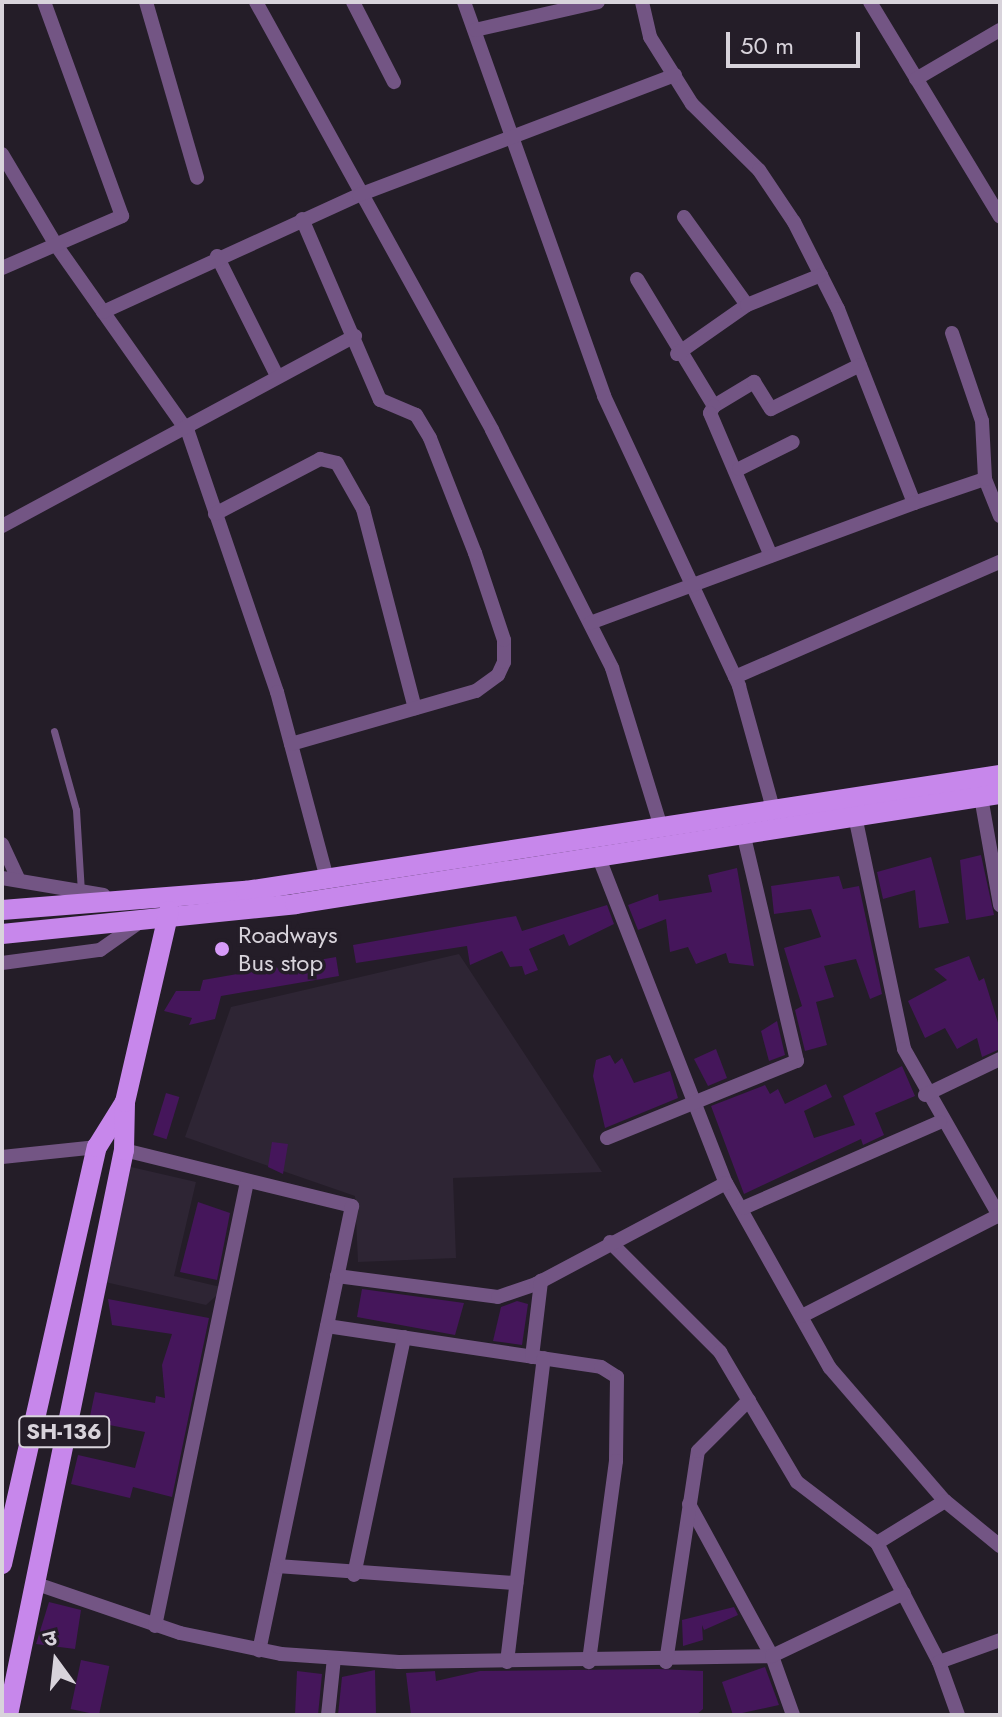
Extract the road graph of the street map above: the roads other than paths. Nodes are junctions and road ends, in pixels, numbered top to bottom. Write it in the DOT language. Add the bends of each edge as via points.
graph roads {
  1 [pos="44,2"];
  2 [pos="146,2"];
  3 [pos="256,2"];
  4 [pos="353,2"];
  5 [pos="464,2"];
  6 [pos="598,2"];
  7 [pos="642,2"];
  8 [pos="870,2"];
  9 [pos="475,30"];
  10 [pos="1000,30"];
  11 [pos="675,75"];
  12 [pos="916,79"];
  13 [pos="394,82"];
  14 [pos="514,131"];
  15 [pos="2,154"];
  16 [pos="197,178"];
  17 [pos="359,195"];
  18 [pos="684,217"];
  19 [pos="1000,217"];
  20 [pos="302,219"];
  21 [pos="56,245"];
  22 [pos="217,256"];
  23 [pos="2,268"];
  24 [pos="821,275"];
  25 [pos="637,279"];
  26 [pos="747,305"];
  27 [pos="103,312"];
  28 [pos="952,333"];
  29 [pos="355,336"];
  30 [pos="677,354"];
  31 [pos="860,365"];
  32 [pos="277,376"];
  33 [pos="714,406"];
  34 [pos="183,424"];
  35 [pos="793,442"];
  36 [pos="739,469"];
  37 [pos="985,479"];
  38 [pos="914,503"];
  39 [pos="215,514"];
  40 [pos="1000,516"];
  41 [pos="2,525"];
  42 [pos="771,556"];
  43 [pos="1000,562"];
  44 [pos="689,583"];
  45 [pos="590,623"];
  46 [pos="735,677"];
  47 [pos="415,708"];
  48 [pos="54,731"];
  49 [pos="291,744"];
  50 [pos="1000,775"];
  51 [pos="990,795"];
  52 [pos="773,809"];
  53 [pos="855,816"];
  54 [pos="661,827"];
  55 [pos="743,832"];
  56 [pos="2,844"];
  57 [pos="599,858"];
  58 [pos="2,878"];
  59 [pos="18,879"];
  60 [pos="327,879"];
  61 [pos="81,893"];
  62 [pos="171,900"];
  63 [pos="1000,905"];
  64 [pos="2,910"];
  65 [pos="167,920"];
  66 [pos="137,924"];
  67 [pos="2,934"];
  68 [pos="2,963"];
  69 [pos="1000,1059"];
  70 [pos="925,1095"];
  71 [pos="125,1102"];
  72 [pos="691,1102"];
  73 [pos="940,1122"];
  74 [pos="607,1138"];
  75 [pos="97,1147"];
  76 [pos="124,1150"];
  77 [pos="2,1157"];
  78 [pos="247,1183"];
  79 [pos="726,1183"];
  80 [pos="743,1208"];
  81 [pos="999,1216"];
  82 [pos="610,1242"];
  83 [pos="337,1276"];
  84 [pos="541,1281"];
  85 [pos="802,1316"];
  86 [pos="327,1326"];
  87 [pos="404,1337"];
  88 [pos="538,1357"];
  89 [pos="749,1400"];
  90 [pos="945,1501"];
  91 [pos="689,1504"];
  92 [pos="9,1509"];
  93 [pos="877,1543"];
  94 [pos="1000,1546"];
  95 [pos="2,1564"];
  96 [pos="277,1566"];
  97 [pos="354,1575"];
  98 [pos="34,1583"];
  99 [pos="516,1583"];
  100 [pos="904,1593"];
  101 [pos="155,1626"];
  102 [pos="1000,1640"];
  103 [pos="259,1650"];
  104 [pos="772,1656"];
  105 [pos="334,1658"];
  106 [pos="507,1662"];
  107 [pos="589,1662"];
  108 [pos="666,1662"];
  109 [pos="939,1662"];
  110 [pos="13,1714"];
  111 [pos="328,1715"];
  112 [pos="793,1715"];
  113 [pos="958,1715"];
  1 -- 21 [label="street" via="122,216"];
  2 -- 16 [label="street"];
  3 -- 17 [label="street"];
  4 -- 13 [label="street"];
  5 -- 9 [label="street"];
  6 -- 9 [label="street"];
  7 -- 11 [label="street" via="650,37"];
  8 -- 12 [label="street"];
  9 -- 14 [label="street"];
  10 -- 12 [label="street"];
  11 -- 14 [label="street"];
  11 -- 24 [label="street" via="692,104 759,170"];
  12 -- 19 [label="street"];
  14 -- 17 [label="street"];
  14 -- 44 [label="street" via="604,396"];
  15 -- 21 [label="street"];
  17 -- 20 [label="street"];
  17 -- 45 [label="street"];
  18 -- 26 [label="street"];
  20 -- 22 [label="street"];
  20 -- 29 [label="street"];
  21 -- 23 [label="street"];
  21 -- 27 [label="street"];
  22 -- 27 [label="street"];
  22 -- 32 [label="street"];
  24 -- 26 [label="street"];
  24 -- 31 [label="street"];
  25 -- 30 [label="street"];
  26 -- 30 [label="street"];
  27 -- 34 [label="street"];
  28 -- 37 [label="street" via="982,421"];
  29 -- 32 [label="street"];
  29 -- 47 [label="street" via="380,400 416,415 430,438 504,640 498,675 476,691"];
  30 -- 33 [label="street"];
  31 -- 33 [label="street" via="771,409 754,382"];
  31 -- 38 [label="street"];
  32 -- 34 [label="street"];
  33 -- 36 [label="street" via="710,413"];
  34 -- 39 [label="street"];
  34 -- 41 [label="street"];
  35 -- 36 [label="street"];
  36 -- 42 [label="street"];
  37 -- 38 [label="street"];
  37 -- 40 [label="street"];
  38 -- 42 [label="street"];
  39 -- 47 [label="street" via="320,459 337,463 363,509"];
  39 -- 49 [label="street"];
  42 -- 44 [label="street"];
  43 -- 46 [label="street"];
  44 -- 45 [label="street"];
  44 -- 46 [label="street"];
  45 -- 54 [label="street" via="631,712"];
  46 -- 52 [label="street"];
  47 -- 49 [label="street"];
  48 -- 61 [label="lane" via="76,810"];
  49 -- 60 [label="street"];
  50 -- 52 [label="main road"];
  51 -- 53 [label="main road"];
  51 -- 63 [label="street"];
  52 -- 54 [label="main road"];
  53 -- 55 [label="main road"];
  53 -- 70 [label="street" via="904,1049"];
  54 -- 60 [label="main road"];
  55 -- 57 [label="main road"];
  55 -- 72 [label="street" via="797,1061"];
  56 -- 59 [label="street"];
  57 -- 65 [label="main road"];
  57 -- 72 [label="street"];
  58 -- 59 [label="street"];
  59 -- 61 [label="street"];
  60 -- 62 [label="main road"];
  61 -- 62 [label="street"];
  62 -- 64 [label="main road"];
  62 -- 65 [label="main road"];
  65 -- 66 [label="main road"];
  65 -- 71 [label="main road"];
  66 -- 67 [label="main road"];
  66 -- 68 [label="street" via="100,950"];
  69 -- 70 [label="street"];
  70 -- 73 [label="street"];
  71 -- 75 [label="main road, SH-136"];
  71 -- 76 [label="main road, SH-136"];
  72 -- 74 [label="street"];
  72 -- 79 [label="street"];
  73 -- 80 [label="street"];
  73 -- 81 [label="street"];
  75 -- 77 [label="street"];
  75 -- 92 [label="main road, SH-136"];
  76 -- 78 [label="street"];
  76 -- 98 [label="main road, SH-136"];
  78 -- 83 [label="street" via="352,1206"];
  78 -- 101 [label="street"];
  79 -- 80 [label="street"];
  79 -- 82 [label="street"];
  80 -- 85 [label="street"];
  81 -- 85 [label="street"];
  82 -- 84 [label="street"];
  82 -- 89 [label="street" via="720,1352"];
  83 -- 84 [label="street" via="498,1297"];
  83 -- 86 [label="street"];
  84 -- 88 [label="street"];
  85 -- 90 [label="street" via="830,1368 873,1424"];
  86 -- 87 [label="street"];
  86 -- 96 [label="street"];
  87 -- 88 [label="street"];
  87 -- 97 [label="street"];
  88 -- 99 [label="street"];
  88 -- 107 [label="street" via="601,1367 617,1377 616,1461"];
  89 -- 91 [label="street" via="698,1451"];
  89 -- 93 [label="street" via="797,1482"];
  90 -- 93 [label="street"];
  90 -- 94 [label="street"];
  91 -- 104 [label="street"];
  91 -- 108 [label="street"];
  92 -- 95 [label="main road, SH-136"];
  93 -- 100 [label="street"];
  96 -- 97 [label="street"];
  96 -- 103 [label="street"];
  97 -- 99 [label="street"];
  98 -- 101 [label="street"];
  98 -- 110 [label="main road, SH-136"];
  99 -- 106 [label="street"];
  100 -- 104 [label="street"];
  100 -- 109 [label="street"];
  101 -- 103 [label="street"];
  102 -- 109 [label="street"];
  103 -- 105 [label="street"];
  104 -- 108 [label="street"];
  104 -- 112 [label="street"];
  105 -- 106 [label="street"];
  105 -- 111 [label="street"];
  106 -- 107 [label="street"];
  107 -- 108 [label="street"];
  109 -- 113 [label="street"];
}
